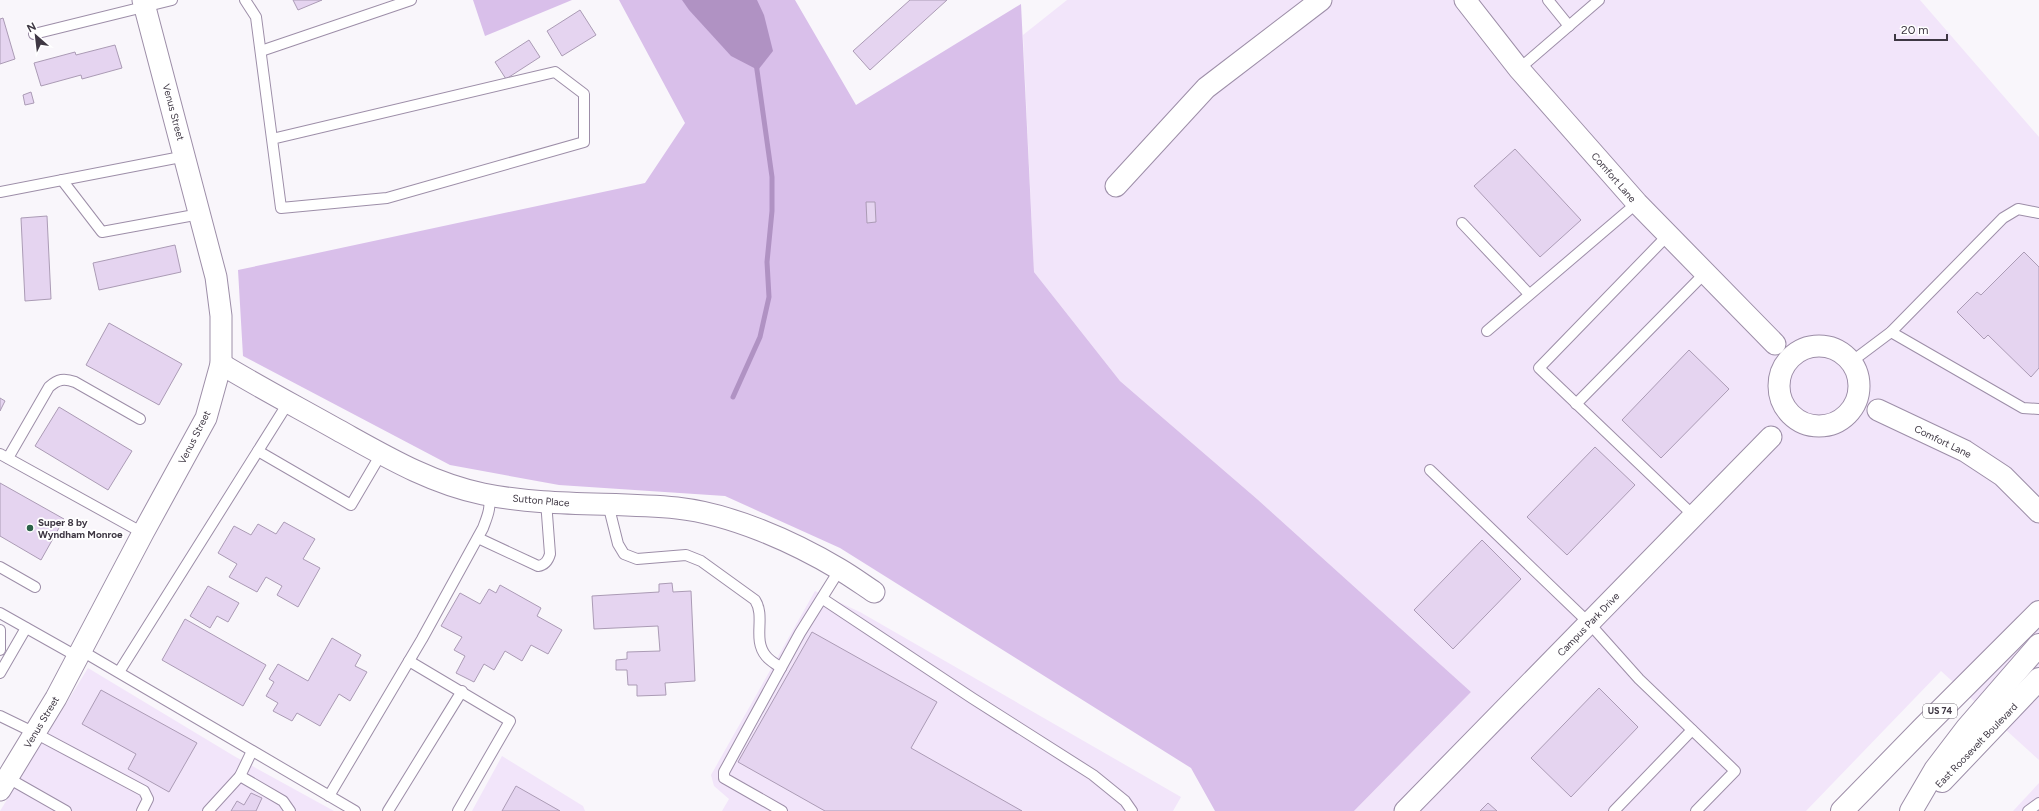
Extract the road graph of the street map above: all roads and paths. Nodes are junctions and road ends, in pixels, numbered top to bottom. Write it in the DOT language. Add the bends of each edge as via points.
graph roads {
  1 [pos="172,0"];
  2 [pos="246,0"];
  3 [pos="411,0"];
  4 [pos="1321,0"];
  5 [pos="1465,0"];
  6 [pos="1548,0"];
  7 [pos="1599,0"];
  8 [pos="144,4"];
  9 [pos="1569,26"];
  10 [pos="34,34"];
  11 [pos="261,52"];
  12 [pos="1520,69"];
  13 [pos="272,139"];
  14 [pos="186,156"];
  15 [pos="62,180"];
  16 [pos="1116,186"];
  17 [pos="0,192"];
  18 [pos="1637,203"];
  19 [pos="2039,213"];
  20 [pos="200,214"];
  21 [pos="1462,223"];
  22 [pos="1668,235"];
  23 [pos="1705,273"];
  24 [pos="1529,294"];
  25 [pos="1487,331"];
  26 [pos="1891,332"];
  27 [pos="1775,344"];
  28 [pos="1808,348"];
  29 [pos="1851,362"];
  30 [pos="221,364"];
  31 [pos="1784,367"];
  32 [pos="1859,386"];
  33 [pos="288,403"];
  34 [pos="1576,404"];
  35 [pos="1783,405"];
  36 [pos="2039,409"];
  37 [pos="1878,410"];
  38 [pos="1850,411"];
  39 [pos="140,419"];
  40 [pos="1802,422"];
  41 [pos="1771,437"];
  42 [pos="258,451"];
  43 [pos="381,454"];
  44 [pos="4,456"];
  45 [pos="1430,470"];
  46 [pos="488,494"];
  47 [pos="546,501"];
  48 [pos="608,504"];
  49 [pos="2039,512"];
  50 [pos="1694,516"];
  51 [pos="143,533"];
  52 [pos="478,538"];
  53 [pos="0,567"];
  54 [pos="840,569"];
  55 [pos="35,587"];
  56 [pos="874,592"];
  57 [pos="823,599"];
  58 [pos="2039,612"];
  59 [pos="0,613"];
  60 [pos="1589,623"];
  61 [pos="26,628"];
  62 [pos="0,630"];
  63 [pos="2039,644"];
  64 [pos="0,650"];
  65 [pos="80,654"];
  66 [pos="410,661"];
  67 [pos="781,668"];
  68 [pos="119,672"];
  69 [pos="0,673"];
  70 [pos="2039,679"];
  71 [pos="462,692"];
  72 [pos="0,716"];
  73 [pos="1692,730"];
  74 [pos="35,733"];
  75 [pos="252,751"];
  76 [pos="240,776"];
  77 [pos="4,784"];
  78 [pos="329,796"];
  79 [pos="2039,803"];
  80 [pos="66,811"];
  81 [pos="142,811"];
  82 [pos="208,811"];
  83 [pos="290,811"];
  84 [pos="355,811"];
  85 [pos="388,811"];
  86 [pos="458,811"];
  87 [pos="782,811"];
  88 [pos="1132,811"];
  89 [pos="1405,811"];
  90 [pos="1614,811"];
  91 [pos="1696,811"];
  92 [pos="1842,811"];
  93 [pos="1912,811"];
  94 [pos="2028,811"];
  1 -- 8 [label="lane"];
  2 -- 11 [label="lane" via="256,17"];
  3 -- 11 [label="lane"];
  4 -- 16 [label="street" via="1206,88"];
  5 -- 12 [label="street, Comfort Lane"];
  6 -- 9 [label="lane"];
  7 -- 9 [label="lane"];
  8 -- 10 [label="lane"];
  8 -- 14 [label="street, Venus Street"];
  9 -- 12 [label="lane"];
  11 -- 13 [label="lane"];
  12 -- 18 [label="street, Comfort Lane"];
  13 -- 13 [label="lane" via="281,208 387,198 584,142 584,94 555,72"];
  14 -- 15 [label="lane"];
  14 -- 20 [label="street, Venus Street"];
  15 -- 17 [label="lane"];
  15 -- 20 [label="lane" via="102,232"];
  18 -- 22 [label="street, Comfort Lane"];
  18 -- 24 [label="lane"];
  19 -- 26 [label="lane" via="2018,209 2003,218"];
  20 -- 30 [label="street, Venus Street" via="216,277 221,316"];
  21 -- 24 [label="lane"];
  22 -- 23 [label="street, Comfort Lane"];
  22 -- 34 [label="lane" via="1539,368"];
  23 -- 27 [label="street, Comfort Lane"];
  23 -- 34 [label="lane"];
  24 -- 25 [label="lane"];
  26 -- 29 [label="lane"];
  26 -- 36 [label="lane" via="2023,408"];
  27 -- 28 [label="street"];
  27 -- 31 [label="street, Comfort Lane"];
  28 -- 29 [label="street" via="1829,347 1842,353"];
  28 -- 31 [label="street" via="1792,356"];
  29 -- 32 [label="street, Comfort Lane"];
  30 -- 33 [label="street, Sutton Place"];
  30 -- 51 [label="street, Venus Street" via="206,418"];
  31 -- 35 [label="street" via="1779,379"];
  32 -- 37 [label="street, Comfort Lane"];
  32 -- 38 [label="street" via="1857,399"];
  33 -- 42 [label="lane"];
  33 -- 43 [label="street, Sutton Place"];
  34 -- 50 [label="lane"];
  35 -- 40 [label="street" via="1791,415"];
  35 -- 41 [label="street, Campus Park Drive"];
  37 -- 38 [label="street, Comfort Lane"];
  37 -- 49 [label="street, Comfort Lane" via="1965,451 2003,476"];
  38 -- 40 [label="street" via="1840,420 1828,425 1815,426"];
  39 -- 44 [label="lane" via="66,378 56,381 49,387"];
  40 -- 41 [label="street, Campus Park Drive"];
  41 -- 50 [label="street, Campus Park Drive"];
  42 -- 43 [label="lane" via="351,505"];
  42 -- 68 [label="lane"];
  43 -- 46 [label="street, Sutton Place" via="441,483"];
  44 -- 51 [label="lane"];
  45 -- 60 [label="lane"];
  46 -- 47 [label="street, Sutton Place"];
  46 -- 52 [label="lane" via="489,514"];
  47 -- 48 [label="street, Sutton Place"];
  47 -- 52 [label="lane" via="550,554 542,566"];
  48 -- 54 [label="street, Sutton Place" via="678,508 715,516 790,543"];
  48 -- 67 [label="lane" via="618,544 624,554 636,559 686,555 701,561 755,600 760,607 759,644 766,657"];
  50 -- 60 [label="street, Campus Park Drive"];
  51 -- 65 [label="street, Venus Street"];
  52 -- 66 [label="lane"];
  53 -- 55 [label="lane"];
  54 -- 56 [label="street, Sutton Place"];
  54 -- 57 [label="lane"];
  57 -- 67 [label="lane"];
  57 -- 88 [label="lane" via="1093,775 1125,801"];
  58 -- 92 [label="highway, US 74"];
  59 -- 61 [label="lane"];
  60 -- 73 [label="lane" via="1639,679"];
  60 -- 89 [label="street, Campus Park Drive"];
  61 -- 65 [label="lane"];
  61 -- 69 [label="lane"];
  62 -- 64 [label="lane"];
  63 -- 93 [label="highway" via="1967,728 1935,770"];
  65 -- 68 [label="lane"];
  65 -- 74 [label="street, Venus Street"];
  66 -- 71 [label="lane"];
  66 -- 78 [label="lane"];
  67 -- 87 [label="lane" via="724,772 724,778"];
  68 -- 75 [label="lane"];
  70 -- 93 [label="highway, East Roosevelt Boulevard"];
  71 -- 85 [label="lane"];
  71 -- 86 [label="lane" via="510,721"];
  72 -- 74 [label="lane"];
  73 -- 90 [label="lane"];
  73 -- 91 [label="lane" via="1735,771"];
  74 -- 77 [label="street, Venus Street"];
  74 -- 81 [label="lane" via="144,791 148,799"];
  75 -- 76 [label="lane"];
  75 -- 78 [label="lane"];
  76 -- 82 [label="lane"];
  76 -- 83 [label="lane" via="283,801"];
  77 -- 80 [label="lane"];
  78 -- 84 [label="lane"];
  79 -- 94 [label="lane"];
}
